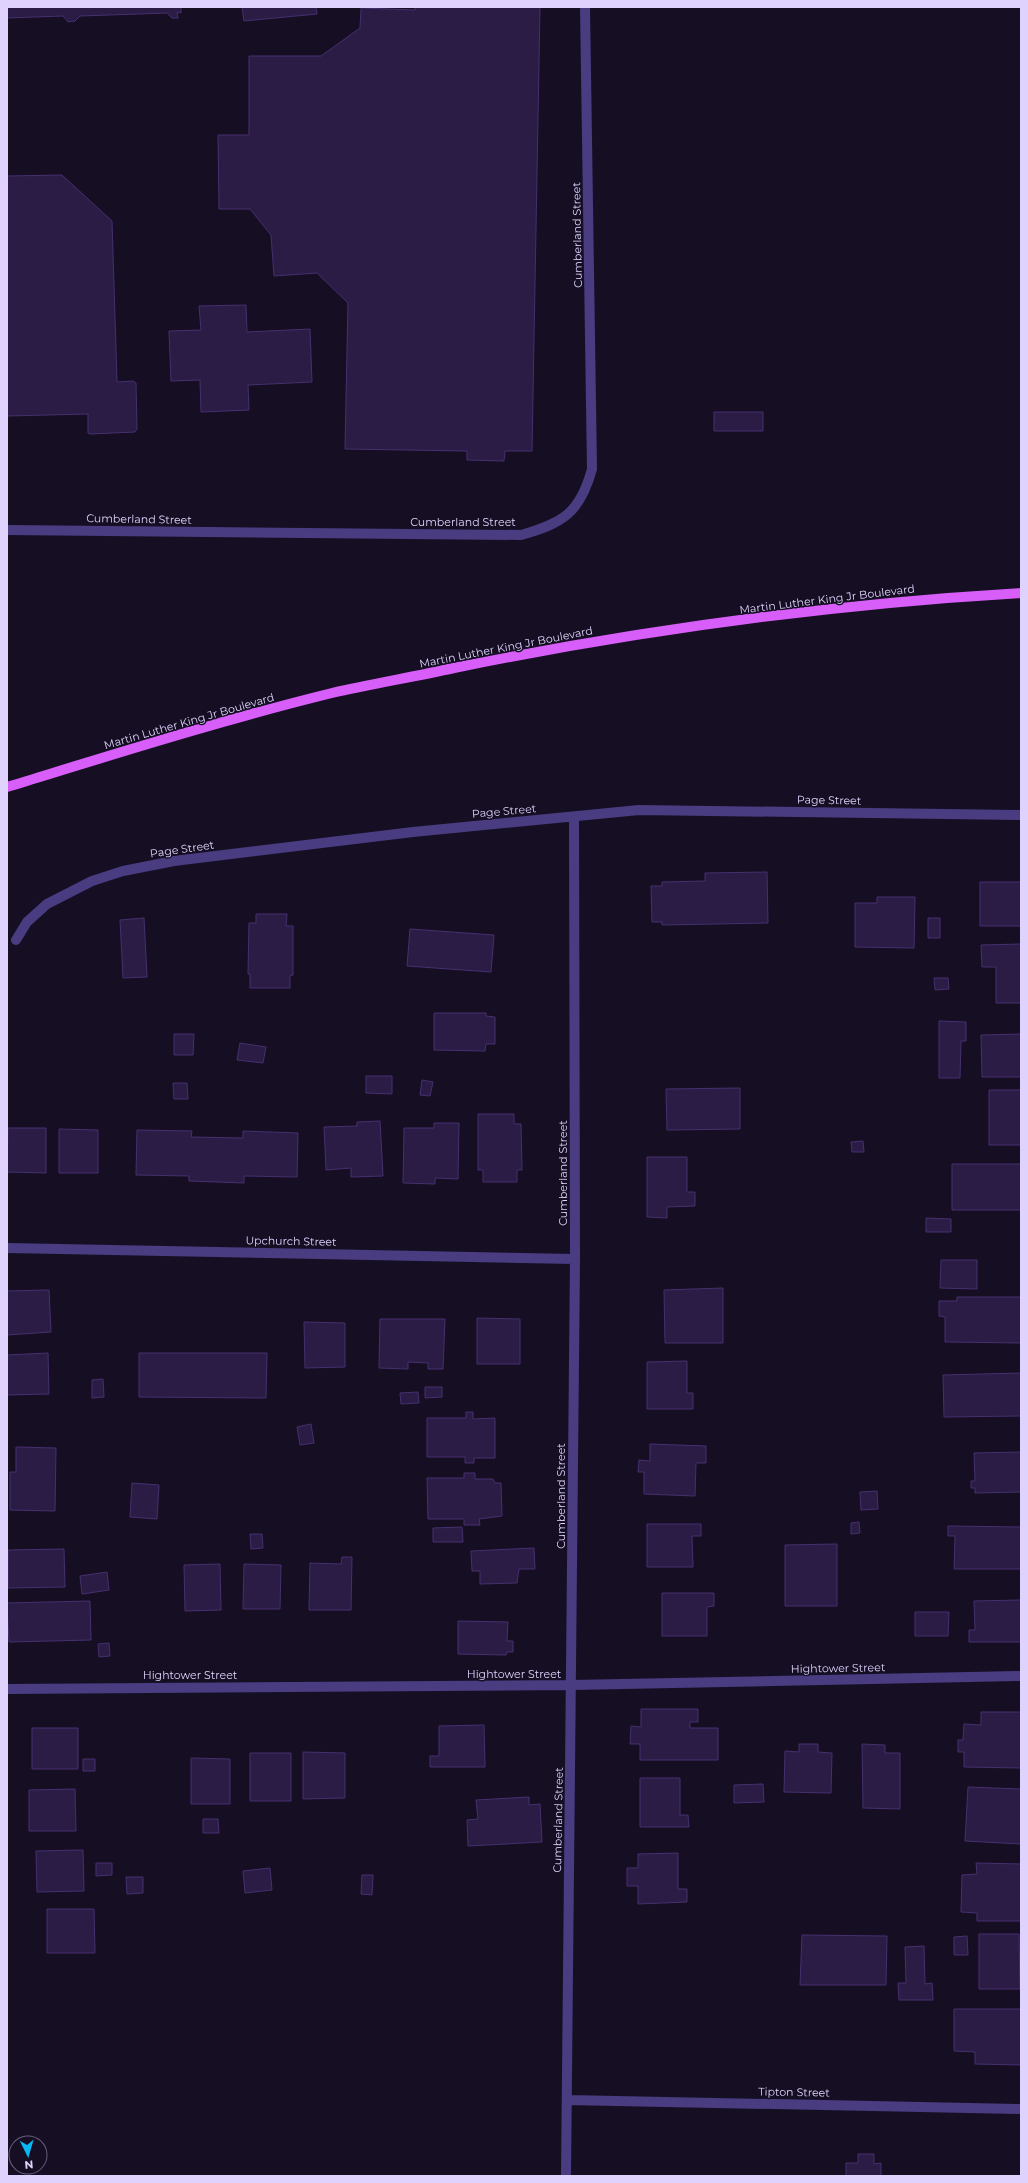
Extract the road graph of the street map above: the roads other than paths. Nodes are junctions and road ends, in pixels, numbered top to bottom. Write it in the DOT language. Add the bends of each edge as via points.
graph roads {
  1 [pos="585,7"];
  2 [pos="7,530"];
  3 [pos="1021,593"];
  4 [pos="7,787"];
  5 [pos="1021,815"];
  6 [pos="574,817"];
  7 [pos="16,940"];
  8 [pos="7,1248"];
  9 [pos="575,1259"];
  10 [pos="1021,1676"];
  11 [pos="571,1685"];
  12 [pos="7,1689"];
  13 [pos="567,2100"];
  14 [pos="1021,2109"];
  15 [pos="566,2176"];
  1 -- 2 [label="street, Cumberland Street" via="592,469 586,490 571,513 548,527 521,535"];
  3 -- 4 [label="main road, Martin Luther King Jr Boulevard" via="893,602 809,612 633,636 514,656 333,693 182,734"];
  5 -- 6 [label="street, Page Street" via="639,810"];
  6 -- 7 [label="street, Page Street" via="413,832 174,861 123,871 92,881 47,904 27,922"];
  6 -- 9 [label="street, Cumberland Street"];
  8 -- 9 [label="street, Upchurch Street"];
  9 -- 11 [label="street, Cumberland Street"];
  10 -- 11 [label="street, Hightower Street"];
  11 -- 12 [label="street, Hightower Street"];
  11 -- 13 [label="street, Cumberland Street"];
  13 -- 14 [label="street, Tipton Street"];
  13 -- 15 [label="street, Cumberland Street"];
}
